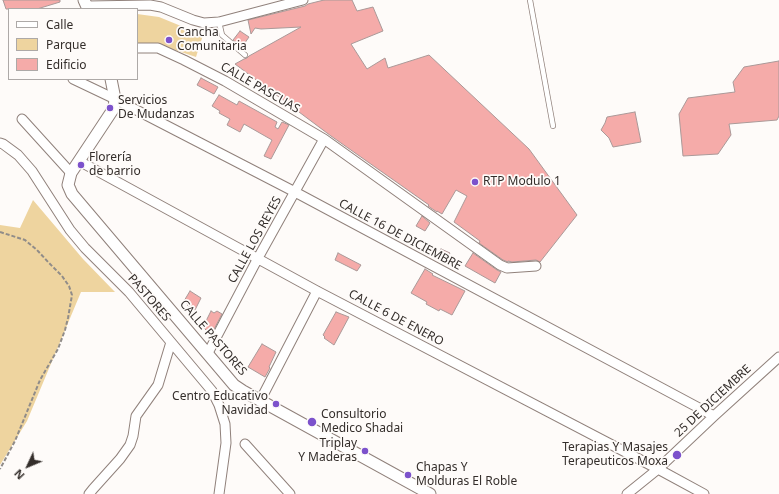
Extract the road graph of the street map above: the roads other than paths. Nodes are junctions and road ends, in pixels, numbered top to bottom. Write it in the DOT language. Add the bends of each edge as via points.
graph roads {
  1 [pos="304,0"];
  2 [pos="530,0"];
  3 [pos="86,5"];
  4 [pos="219,22"];
  5 [pos="138,48"];
  6 [pos="245,55"];
  7 [pos="75,80"];
  8 [pos="111,80"];
  9 [pos="115,99"];
  10 [pos="22,119"];
  11 [pos="553,126"];
  12 [pos="324,139"];
  13 [pos="0,143"];
  14 [pos="79,161"];
  15 [pos="71,173"];
  16 [pos="295,192"];
  17 [pos="258,258"];
  18 [pos="536,266"];
  19 [pos="317,291"];
  20 [pos="171,342"];
  21 [pos="208,353"];
  22 [pos="779,357"];
  23 [pos="260,400"];
  24 [pos="714,416"];
  25 [pos="245,444"];
  26 [pos="658,469"];
  27 [pos="89,494"];
  28 [pos="219,494"];
  29 [pos="290,494"];
  30 [pos="430,494"];
  31 [pos="627,494"];
  32 [pos="704,494"];
  1 -- 4 [label="street"];
  2 -- 11 [label="lane"];
  3 -- 4 [label="street" via="150,5 204,23"];
  4 -- 6 [label="lane" via="222,35"];
  5 -- 12 [label="street, CALLE PASCUAS" via="158,48 184,60"];
  7 -- 9 [label="street, CALLE 16 DE DICIEMBRE"];
  8 -- 9 [label="street"];
  9 -- 14 [label="street" via="114,108"];
  9 -- 16 [label="street, CALLE 16 DE DICIEMBRE"];
  10 -- 15 [label="street"];
  12 -- 16 [label="street, CALLE LOS REYES"];
  12 -- 18 [label="street, CALLE PASCUAS" via="500,265 507,268"];
  13 -- 20 [label="street, PASTORES" via="18,155 32,171 70,230 129,292"];
  14 -- 15 [label="street"];
  14 -- 17 [label="street, CALLE 6 DE ENERO"];
  15 -- 21 [label="street, CALLE PASTORES" via="68,185 72,194"];
  16 -- 17 [label="street, CALLE LOS REYES"];
  16 -- 24 [label="street, CALLE 16 DE DICIEMBRE"];
  17 -- 19 [label="street, CALLE 6 DE ENERO"];
  17 -- 21 [label="street, CALLE LOS REYES"];
  19 -- 23 [label="street"];
  19 -- 26 [label="street, CALLE 6 DE ENERO"];
  20 -- 27 [label="street" via="158,385 136,416 130,445"];
  20 -- 28 [label="street, PASTORES" via="212,391 225,424 226,443"];
  21 -- 23 [label="street, CALLE PASTORES" via="234,384"];
  22 -- 24 [label="street, 25 DE DICIEMBRE"];
  23 -- 30 [label="street, CALLE PASTORES"];
  24 -- 26 [label="street, 25 DE DICIEMBRE"];
  25 -- 29 [label="street"];
  26 -- 31 [label="street, 25 DE DICIEMBRE"];
  26 -- 32 [label="street, CALLE 6 DE ENERO"];
}
